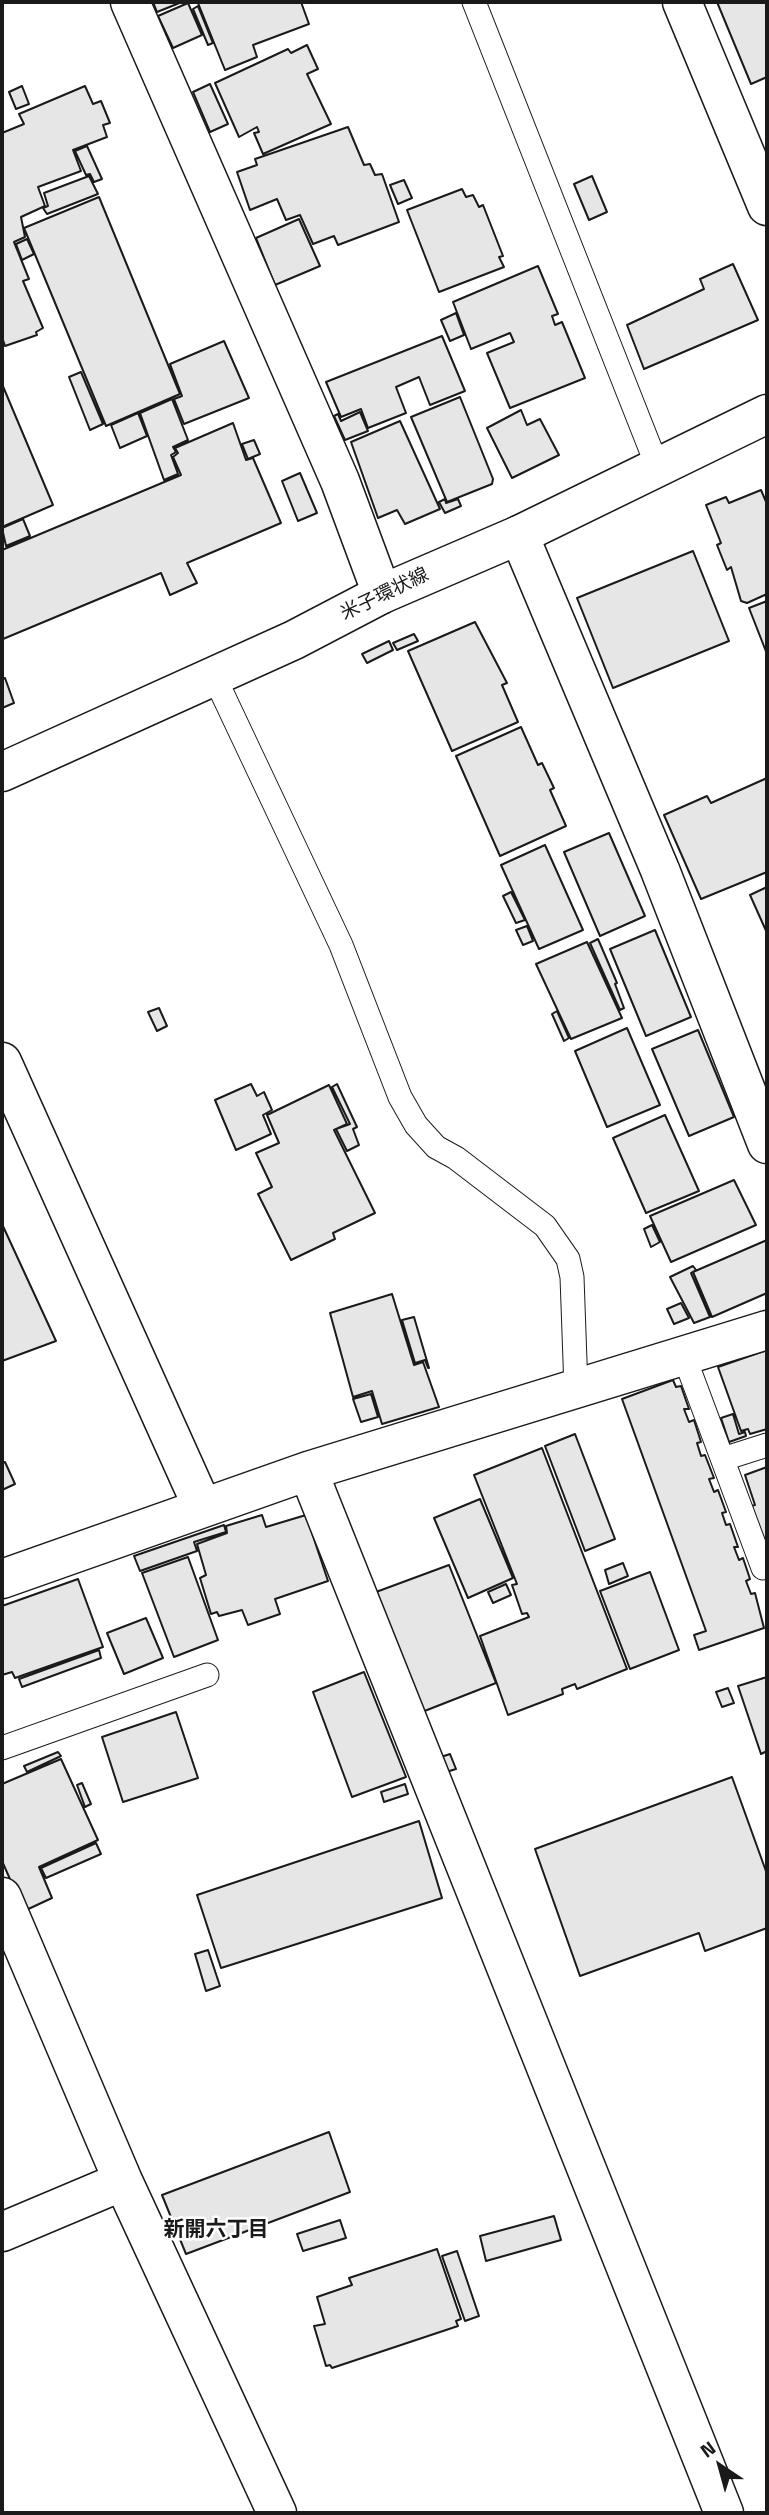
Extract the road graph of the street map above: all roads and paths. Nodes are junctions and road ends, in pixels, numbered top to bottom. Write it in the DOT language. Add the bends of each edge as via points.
graph roads {
  1 [pos="130,2"];
  2 [pos="474,2"];
  3 [pos="682,2"];
  4 [pos="767,206"];
  5 [pos="767,414"];
  6 [pos="658,468"];
  7 [pos="519,535"];
  8 [pos="382,594"];
  9 [pos="214,676"];
  10 [pos="2,772"];
  11 [pos="2,1062"];
  12 [pos="767,1144"];
  13 [pos="767,1330"];
  14 [pos="684,1356"];
  15 [pos="576,1389"];
  16 [pos="767,1445"];
  17 [pos="723,1460"];
  18 [pos="308,1471"];
  19 [pos="202,1506"];
  20 [pos="767,1566"];
  21 [pos="2,1579"];
  22 [pos="207,1675"];
  23 [pos="2,1748"];
  24 [pos="2,1897"];
  25 [pos="123,2180"];
  26 [pos="2,2232"];
  27 [pos="277,2513"];
  28 [pos="724,2513"];
  1 -- 8 [label="street" via="340,481"];
  2 -- 6 [label="lane"];
  3 -- 4 [label="street"];
  5 -- 6 [label="street, 米子環状線"];
  6 -- 7 [label="street, 米子環状線"];
  7 -- 8 [label="street, 米子環状線"];
  7 -- 12 [label="street" via="660,870"];
  8 -- 9 [label="street, 米子環状線"];
  9 -- 10 [label="street, 米子環状線"];
  9 -- 15 [label="lane" via="341,945 400,1097 416,1125 436,1147 545,1226 568,1259"];
  11 -- 19 [label="street"];
  13 -- 14 [label="street"];
  14 -- 15 [label="street"];
  14 -- 17 [label="lane"];
  15 -- 18 [label="street"];
  16 -- 17 [label="lane"];
  17 -- 20 [label="lane" via="763,1567"];
  18 -- 19 [label="street"];
  18 -- 28 [label="street"];
  19 -- 21 [label="street"];
  22 -- 23 [label="lane"];
  24 -- 25 [label="street"];
  25 -- 26 [label="street"];
  25 -- 27 [label="street"];
}
